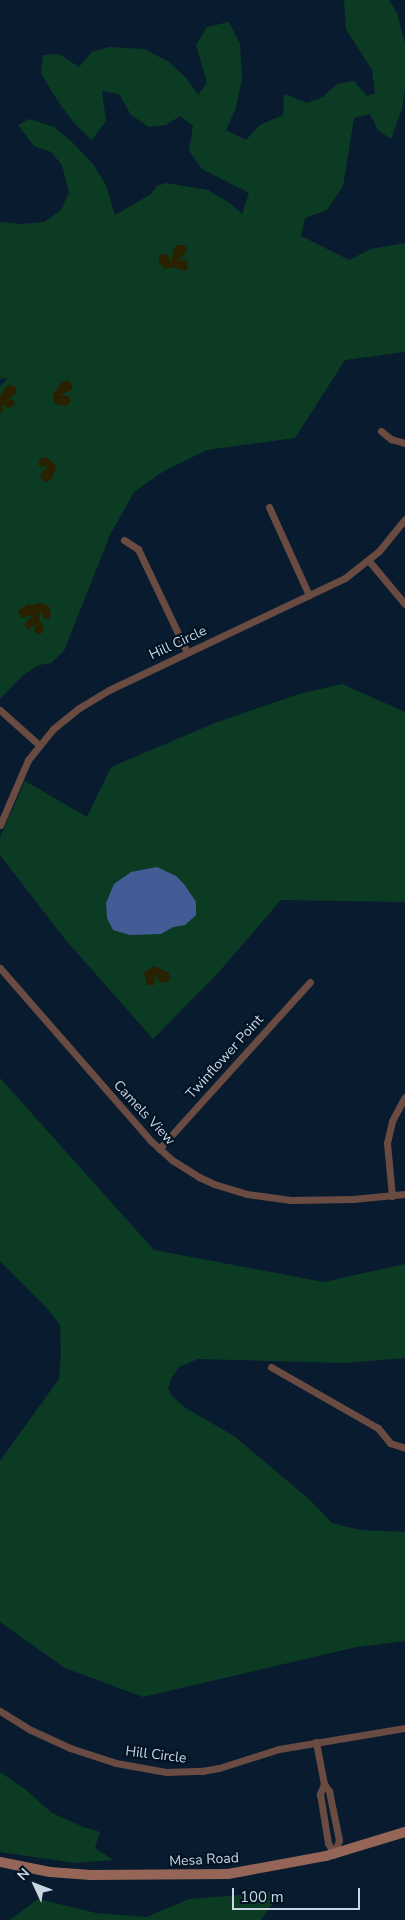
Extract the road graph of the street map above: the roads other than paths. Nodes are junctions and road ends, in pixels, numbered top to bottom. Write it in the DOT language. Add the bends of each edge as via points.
graph roads {
  1 [pos="381,431"];
  2 [pos="405,443"];
  3 [pos="269,507"];
  4 [pos="405,520"];
  5 [pos="124,540"];
  6 [pos="369,560"];
  7 [pos="309,595"];
  8 [pos="405,604"];
  9 [pos="187,652"];
  10 [pos="0,710"];
  11 [pos="39,745"];
  12 [pos="0,825"];
  13 [pos="0,968"];
  14 [pos="310,982"];
  15 [pos="405,1098"];
  16 [pos="159,1149"];
  17 [pos="405,1194"];
  18 [pos="392,1196"];
  19 [pos="271,1368"];
  20 [pos="405,1448"];
  21 [pos="0,1711"];
  22 [pos="405,1728"];
  23 [pos="316,1742"];
  24 [pos="324,1784"];
  25 [pos="334,1815"];
  26 [pos="324,1817"];
  27 [pos="405,1832"];
  28 [pos="334,1854"];
  29 [pos="0,1862"];
  1 -- 2 [label="street" via="391,439"];
  3 -- 7 [label="street"];
  4 -- 6 [label="street, Hill Circle"];
  5 -- 9 [label="street" via="138,549"];
  6 -- 7 [label="street, Hill Circle" via="345,578"];
  6 -- 8 [label="street"];
  7 -- 9 [label="street, Hill Circle"];
  9 -- 11 [label="street, Hill Circle" via="92,699 66,718"];
  10 -- 11 [label="street"];
  11 -- 12 [label="street, Hill Circle" via="22,772"];
  13 -- 16 [label="street, Camels View"];
  14 -- 16 [label="street, Twinflower Point"];
  15 -- 18 [label="street" via="392,1121 387,1143"];
  16 -- 18 [label="street, Camels View" via="199,1177 247,1194 327,1201"];
  17 -- 18 [label="street, Camels View"];
  19 -- 20 [label="street" via="378,1428 390,1443"];
  21 -- 23 [label="street, Hill Circle" via="70,1748 116,1763 166,1772 219,1768 265,1752"];
  22 -- 23 [label="street, Hill Circle"];
  23 -- 24 [label="street"];
  24 -- 25 [label="street" via="329,1791"];
  24 -- 26 [label="street" via="320,1794"];
  25 -- 26 [label="street"];
  25 -- 28 [label="street" via="339,1840"];
  26 -- 28 [label="street" via="328,1843"];
  27 -- 28 [label="main road, Mesa Road"];
  28 -- 29 [label="main road, Mesa Road" via="270,1868 202,1876 81,1875"];
}
